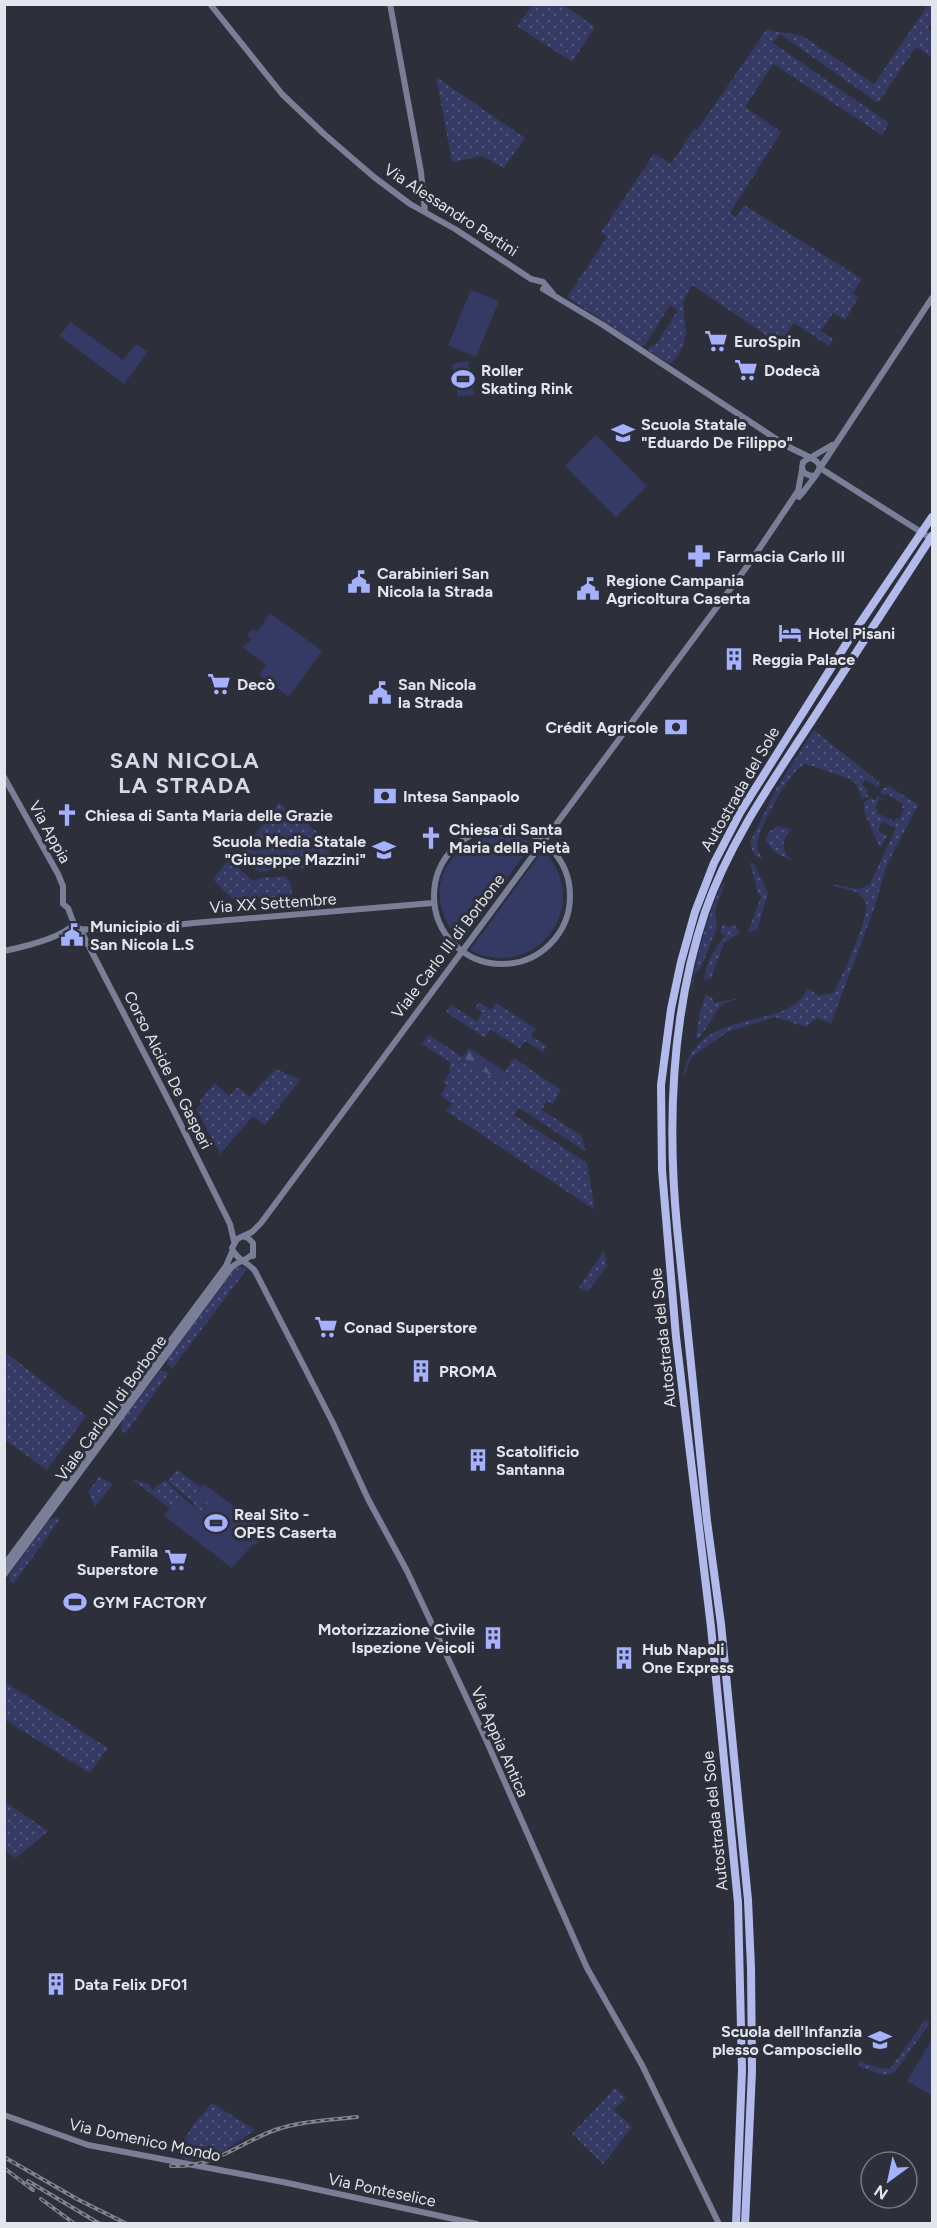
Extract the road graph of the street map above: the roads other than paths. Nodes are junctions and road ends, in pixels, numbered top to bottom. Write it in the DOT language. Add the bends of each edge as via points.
graph roads {
  1 [pos="210,4"];
  2 [pos="390,4"];
  3 [pos="425,212"];
  4 [pos="933,298"];
  5 [pos="840,438"];
  6 [pos="787,446"];
  7 [pos="809,458"];
  8 [pos="820,468"];
  9 [pos="802,469"];
  10 [pos="816,475"];
  11 [pos="840,480"];
  12 [pos="787,511"];
  13 [pos="933,517"];
  14 [pos="933,537"];
  15 [pos="4,777"];
  16 [pos="543,841"];
  17 [pos="433,903"];
  18 [pos="74,924"];
  19 [pos="80,929"];
  20 [pos="4,951"];
  21 [pos="462,951"];
  22 [pos="261,1223"];
  23 [pos="230,1224"];
  24 [pos="243,1237"];
  25 [pos="234,1241"];
  26 [pos="253,1243"];
  27 [pos="232,1252"];
  28 [pos="253,1253"];
  29 [pos="242,1259"];
  30 [pos="255,1271"];
  31 [pos="4,1565"];
  32 [pos="4,1575"];
  33 [pos="4,2115"];
  34 [pos="283,2182"];
  35 [pos="477,2223"];
  36 [pos="719,2223"];
  37 [pos="736,2223"];
  38 [pos="745,2223"];
  1 -- 3 [label="street, Via Alessandro Pertini" via="275,85 315,126 374,177"];
  2 -- 3 [label="street"];
  3 -- 6 [label="street, Via Alessandro Pertini"];
  4 -- 5 [label="street"];
  5 -- 7 [label="street"];
  5 -- 8 [label="street"];
  6 -- 7 [label="street, Via Alessandro Pertini"];
  6 -- 9 [label="street, Via Alessandro Pertini"];
  7 -- 8 [label="street" via="817,460"];
  7 -- 9 [label="street"];
  8 -- 10 [label="street"];
  8 -- 11 [label="street"];
  9 -- 10 [label="street" via="808,476"];
  9 -- 12 [label="street, Viale Carlo III di Borbone" via="798,491"];
  10 -- 11 [label="street"];
  10 -- 12 [label="street, Viale Carlo III di Borbone"];
  11 -- 14 [label="street"];
  12 -- 16 [label="street, Viale Carlo III di Borbone"];
  13 -- 37 [label="highway, Autostrada del Sole" via="741,811 714,863 681,962 661,1085 662,1170 676,1336 711,1627 738,1903 742,2070"];
  14 -- 38 [label="highway, Autostrada del Sole" via="751,814 723,867 690,964 672,1083 673,1191 748,1900 752,2061"];
  15 -- 18 [label="street, Via Appia" via="58,874 63,904"];
  16 -- 17 [label="street" via="507,828 488,829 467,837 442,862"];
  16 -- 21 [label="street, Viale Carlo III di Borbone"];
  16 -- 21 [label="street" via="565,869 570,891 566,920 557,937 543,951 516,963 491,963"];
  17 -- 19 [label="street, Via XX Settembre" via="122,931"];
  17 -- 21 [label="street" via="446,936"];
  18 -- 19 [label="street"];
  18 -- 20 [label="street" via="28,946"];
  19 -- 23 [label="street, Corso Alcide De Gasperi"];
  21 -- 22 [label="street, Viale Carlo III di Borbone"];
  22 -- 24 [label="street, Viale Carlo III di Borbone"];
  22 -- 26 [label="street, Viale Carlo III di Borbone"];
  23 -- 24 [label="street, Corso Alcide De Gasperi"];
  23 -- 25 [label="street, Corso Alcide De Gasperi"];
  24 -- 25 [label="street, Viale Carlo III di Borbone"];
  24 -- 26 [label="street"];
  25 -- 27 [label="street, Viale Carlo III di Borbone"];
  26 -- 28 [label="street, Viale Carlo III di Borbone"];
  27 -- 29 [label="street"];
  27 -- 31 [label="street, Viale Carlo III di Borbone" via="226,1266"];
  28 -- 29 [label="street, Viale Carlo III di Borbone"];
  28 -- 30 [label="street, Via Appia Antica"];
  29 -- 30 [label="street, Via Appia Antica"];
  29 -- 32 [label="street, Viale Carlo III di Borbone" via="231,1268"];
  30 -- 36 [label="street, Via Appia Antica" via="407,1571 587,1968 642,2065"];
  33 -- 34 [label="street, Via Domenico Mondo" via="88,2145"];
  34 -- 35 [label="street, Via Ponteselice"];
}
